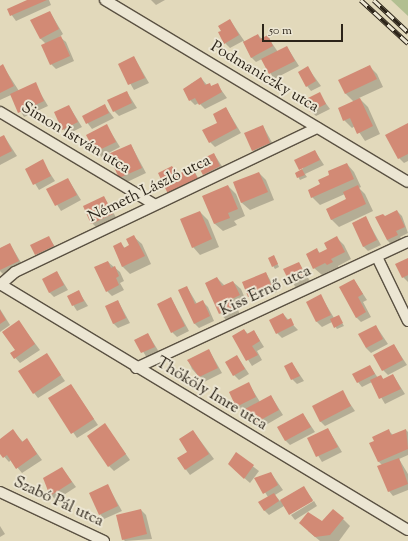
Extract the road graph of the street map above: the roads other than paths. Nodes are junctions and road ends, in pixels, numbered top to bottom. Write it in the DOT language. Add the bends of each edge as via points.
graph roads {
  1 [pos="104,0"];
  2 [pos="0,112"];
  3 [pos="317,128"];
  4 [pos="408,182"];
  5 [pos="154,204"];
  6 [pos="408,242"];
  7 [pos="377,257"];
  8 [pos="0,285"];
  9 [pos="408,321"];
  10 [pos="136,368"];
  11 [pos="0,492"];
  12 [pos="408,530"];
  13 [pos="104,541"];
  1 -- 3 [label="street, Podmaniczky utca"];
  2 -- 5 [label="street, Simon István utca"];
  3 -- 4 [label="street, Podmaniczky utca"];
  3 -- 5 [label="street, Németh László utca"];
  5 -- 8 [label="street, Németh László utca" via="15,272"];
  6 -- 7 [label="street, Kiss Ernő utca"];
  7 -- 9 [label="street"];
  7 -- 10 [label="street, Kiss Ernő utca"];
  8 -- 10 [label="street, Thököly Imre utca"];
  10 -- 12 [label="street, Thököly Imre utca"];
  11 -- 13 [label="street, Szabó Pál utca"];
}
